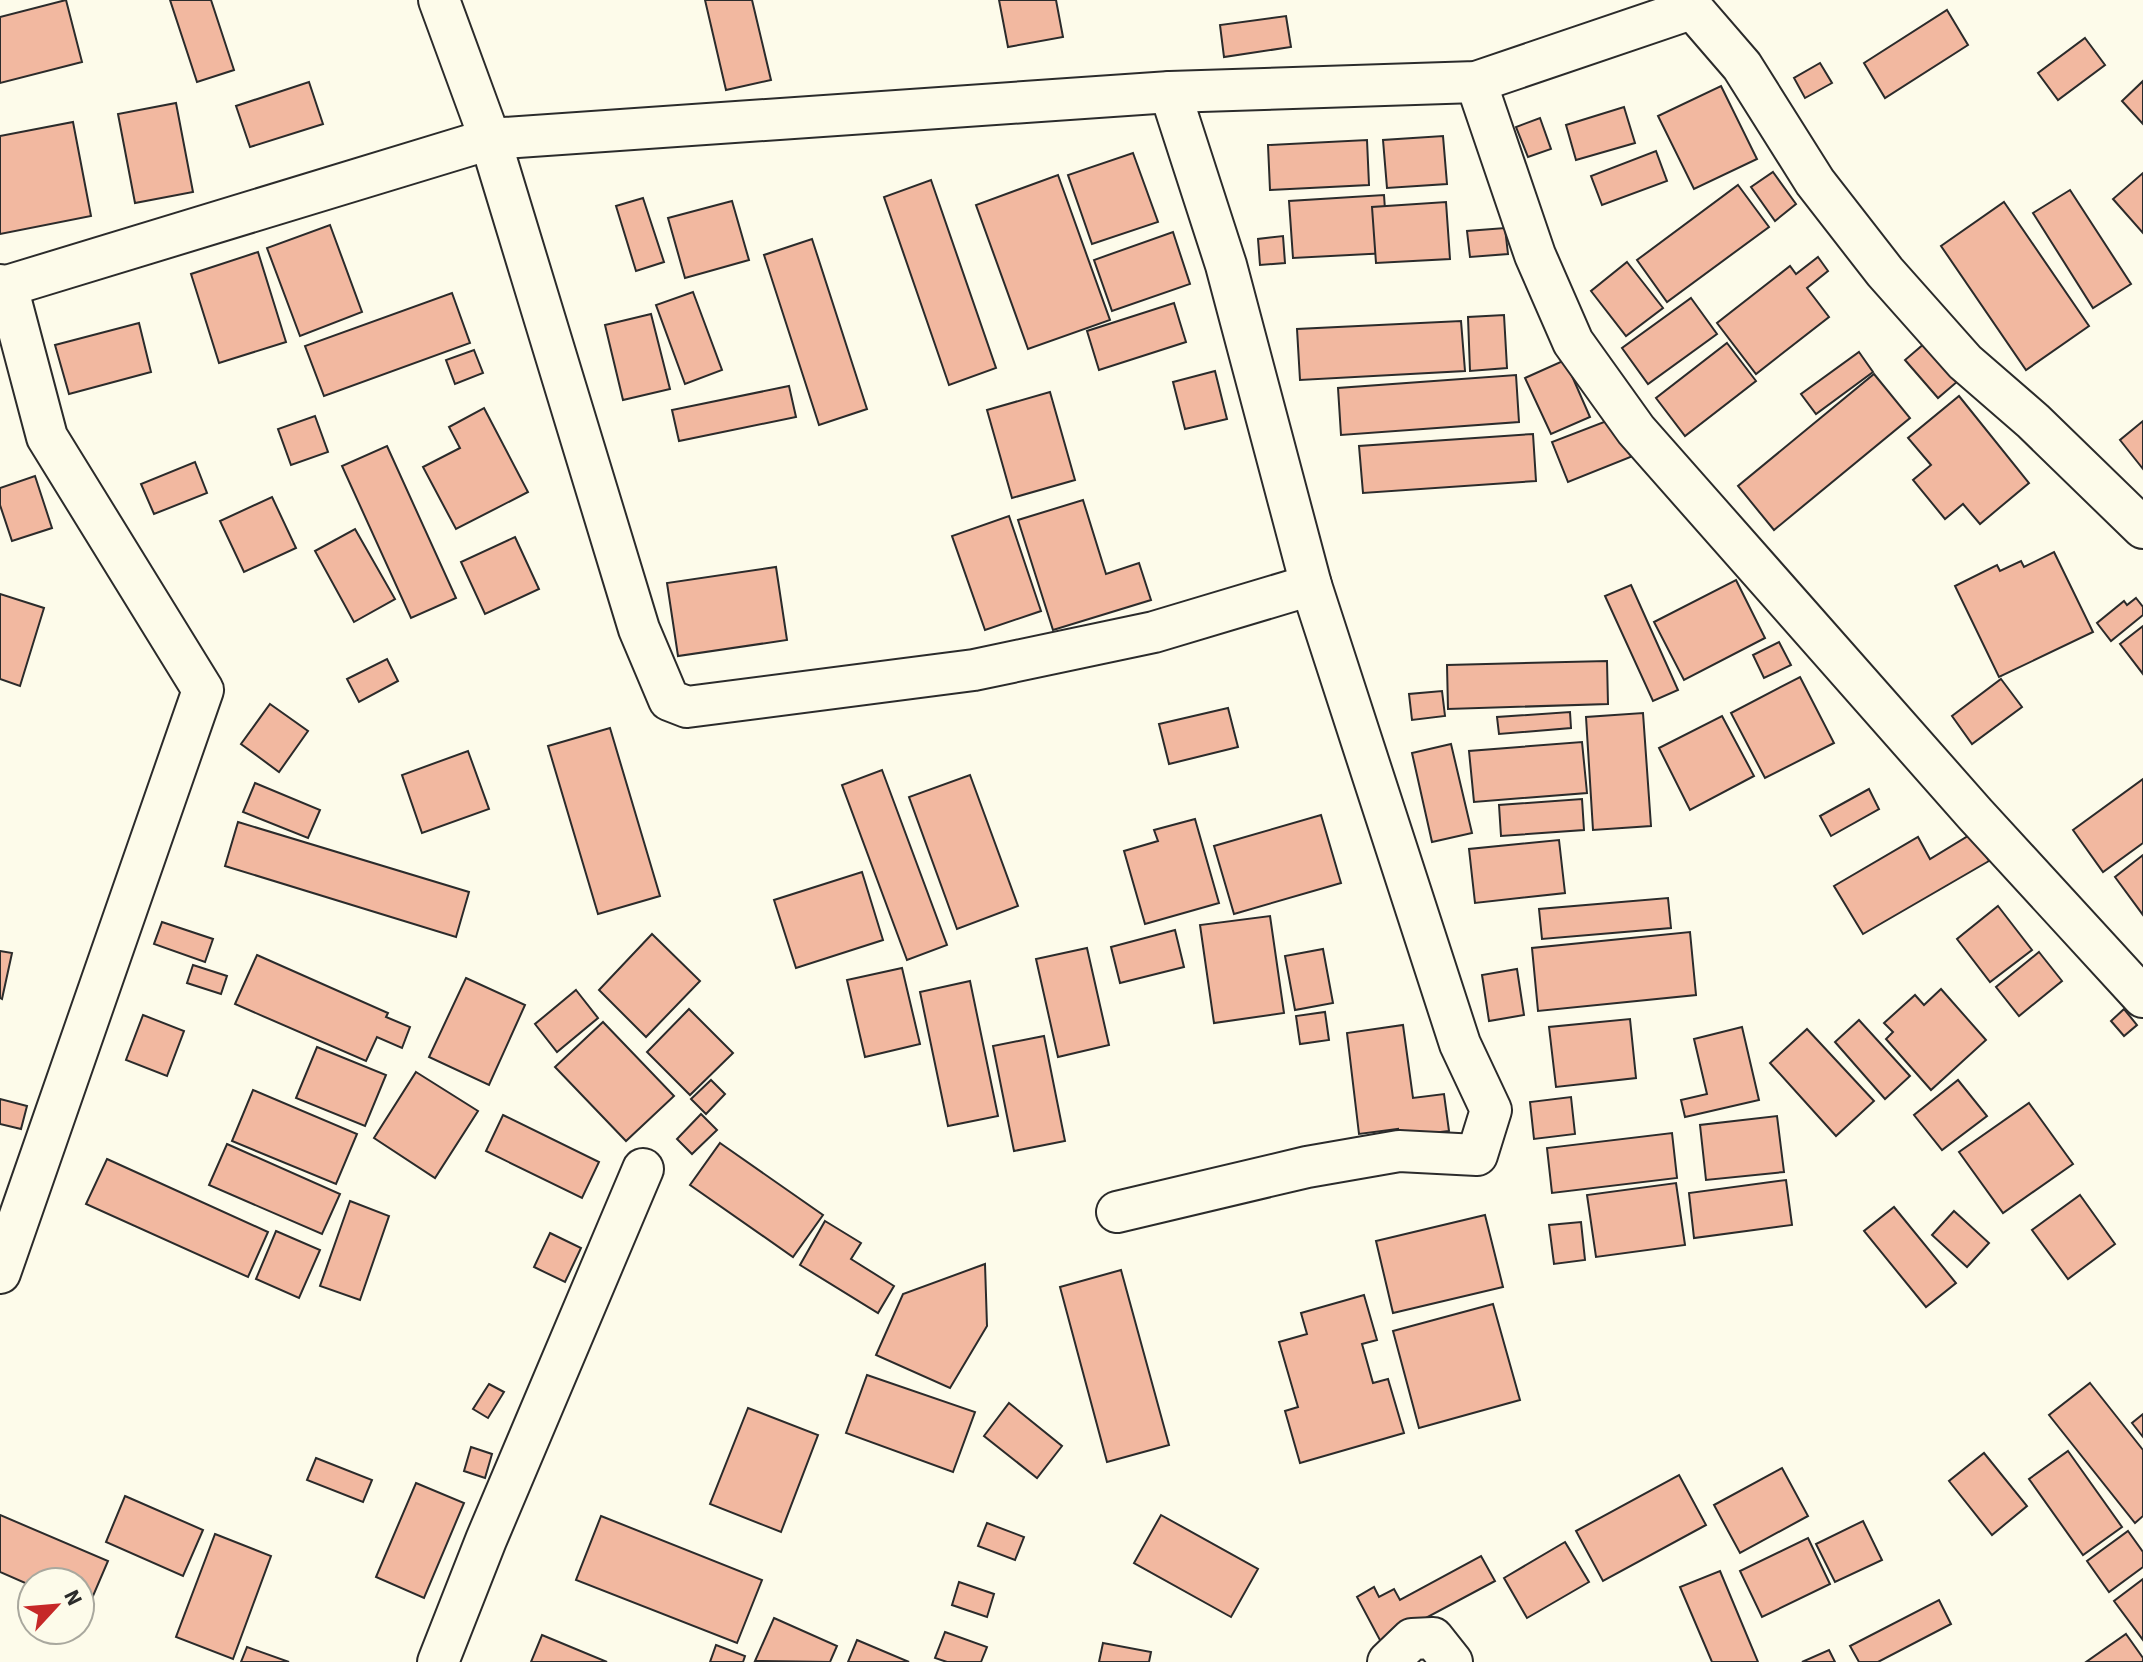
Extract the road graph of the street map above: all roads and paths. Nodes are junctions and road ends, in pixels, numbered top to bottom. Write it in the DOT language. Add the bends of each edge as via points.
graph roads {
  1 [pos="439,0"];
  2 [pos="1688,4"];
  3 [pos="1476,82"];
  4 [pos="1170,92"];
  5 [pos="490,139"];
  6 [pos="4,285"];
  7 [pos="2143,528"];
  8 [pos="1311,585"];
  9 [pos="2143,997"];
  10 [pos="643,1169"];
  11 [pos="1117,1212"];
  12 [pos="0,1273"];
  13 [pos="438,1662"];
  14 [pos="1388,1662"];
  15 [pos="1452,1662"];
  1 -- 5 [label="street"];
  2 -- 3 [label="street"];
  2 -- 7 [label="street" via="1742,66 1815,182 1885,272 1965,362"];
  3 -- 4 [label="street"];
  3 -- 9 [label="street" via="1535,255 1573,342 1636,430"];
  4 -- 5 [label="street"];
  4 -- 8 [label="street" via="1226,265"];
  5 -- 6 [label="street"];
  5 -- 8 [label="street" via="639,629 669,700 687,707 974,670 1154,632"];
  6 -- 12 [label="street" via="47,437 203,690"];
  8 -- 11 [label="street" via="1460,1044 1491,1110 1477,1155 1399,1151"];
  10 -- 13 [label="street"];
  14 -- 15 [label="street" via="1412,1639 1433,1638"];
}
